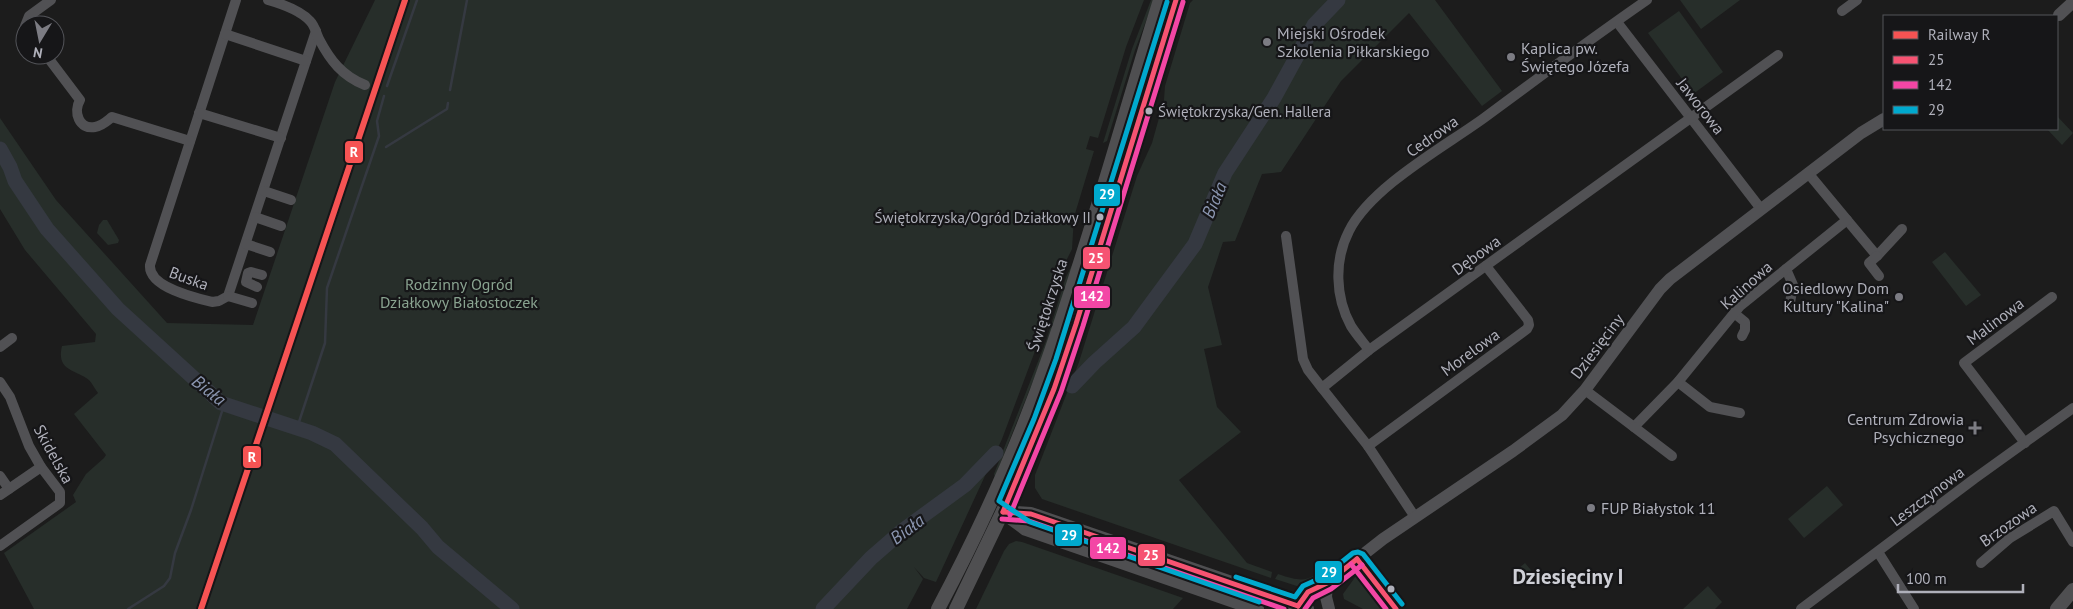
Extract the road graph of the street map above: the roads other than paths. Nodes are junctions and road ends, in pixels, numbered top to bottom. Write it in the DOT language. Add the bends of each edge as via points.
graph roads {
  1 [pos="51,0"];
  2 [pos="236,0"];
  3 [pos="268,0"];
  4 [pos="1160,0"];
  5 [pos="1176,0"];
  6 [pos="1647,0"];
  7 [pos="1857,0"];
  8 [pos="2073,2"];
  9 [pos="289,3"];
  10 [pos="2073,8"];
  11 [pos="1842,11"];
  12 [pos="34,15"];
  13 [pos="2058,16"];
  14 [pos="1617,22"];
  15 [pos="316,31"];
  16 [pos="225,34"];
  17 [pos="1778,55"];
  18 [pos="306,61"];
  19 [pos="54,65"];
  20 [pos="365,85"];
  21 [pos="199,113"];
  22 [pos="1690,117"];
  23 [pos="1883,120"];
  24 [pos="281,138"];
  25 [pos="190,141"];
  26 [pos="1808,173"];
  27 [pos="264,191"];
  28 [pos="290,200"];
  29 [pos="1762,209"];
  30 [pos="255,217"];
  31 [pos="1847,220"];
  32 [pos="281,226"];
  33 [pos="1902,228"];
  34 [pos="1286,236"];
  35 [pos="246,244"];
  36 [pos="270,252"];
  37 [pos="1877,256"];
  38 [pos="1486,266"];
  39 [pos="1786,269"];
  40 [pos="237,271"];
  41 [pos="248,275"];
  42 [pos="262,275"];
  43 [pos="1879,276"];
  44 [pos="258,287"];
  45 [pos="228,296"];
  46 [pos="2052,297"];
  47 [pos="252,303"];
  48 [pos="1790,303"];
  49 [pos="1734,313"];
  50 [pos="1062,319"];
  51 [pos="1076,324"];
  52 [pos="1742,336"];
  53 [pos="12,338"];
  54 [pos="0,347"];
  55 [pos="1369,350"];
  56 [pos="0,382"];
  57 [pos="1678,382"];
  58 [pos="1322,388"];
  59 [pos="1585,390"];
  60 [pos="2073,408"];
  61 [pos="1740,413"];
  62 [pos="1634,427"];
  63 [pos="2025,443"];
  64 [pos="1368,446"];
  65 [pos="1672,456"];
  66 [pos="41,467"];
  67 [pos="0,476"];
  68 [pos="4,492"];
  69 [pos="989,505"];
  70 [pos="1003,512"];
  71 [pos="1415,516"];
  72 [pos="2073,542"];
  73 [pos="0,546"];
  74 [pos="1878,552"];
  75 [pos="1148,555"];
  76 [pos="1981,562"];
  77 [pos="1143,570"];
  78 [pos="1327,583"];
  79 [pos="2073,590"];
  80 [pos="1302,608"];
  81 [pos="938,609"];
  82 [pos="956,609"];
  83 [pos="1257,609"];
  84 [pos="1329,609"];
  85 [pos="1801,609"];
  86 [pos="1914,609"];
  87 [pos="2057,609"];
  1 -- 12 [label="street"];
  2 -- 16 [label="street, Buska"];
  3 -- 9 [label="street"];
  4 -- 50 [label="main road, Świętokrzyska"];
  5 -- 51 [label="main road, Świętokrzyska"];
  6 -- 14 [label="street, Cedrowa"];
  7 -- 11 [label="street"];
  8 -- 13 [label="street"];
  9 -- 15 [label="street" via="309,20"];
  10 -- 13 [label="street"];
  14 -- 22 [label="street, Jaworowa"];
  14 -- 55 [label="street, Cedrowa" via="1405,174 1361,210 1340,254 1339,292 1351,326"];
  15 -- 18 [label="street, Buska"];
  15 -- 20 [label="street" via="338,69"];
  16 -- 18 [label="street"];
  16 -- 21 [label="street, Buska"];
  17 -- 22 [label="street, Dębowa"];
  18 -- 24 [label="street, Buska"];
  19 -- 25 [label="street" via="80,100 76,115 82,124 98,127 112,117"];
  21 -- 24 [label="street"];
  21 -- 25 [label="street, Buska"];
  22 -- 29 [label="street, Jaworowa"];
  22 -- 38 [label="street, Dębowa"];
  23 -- 26 [label="street, Dziesięciny"];
  24 -- 27 [label="street, Buska"];
  25 -- 45 [label="street, Buska" via="150,270 161,285 212,302"];
  26 -- 29 [label="street, Dziesięciny"];
  26 -- 31 [label="street"];
  27 -- 28 [label="street"];
  27 -- 30 [label="street, Buska"];
  29 -- 59 [label="street, Dziesięciny" via="1665,283"];
  30 -- 32 [label="street"];
  30 -- 35 [label="street, Buska"];
  31 -- 37 [label="street"];
  31 -- 39 [label="street, Kalinowa"];
  33 -- 37 [label="street"];
  34 -- 58 [label="street" via="1303,359"];
  35 -- 36 [label="street"];
  35 -- 40 [label="street, Buska"];
  37 -- 43 [label="street" via="1869,263"];
  38 -- 55 [label="street, Dębowa"];
  38 -- 64 [label="street, Morelowa" via="1528,320 1528,329"];
  39 -- 48 [label="street" via="1793,285"];
  39 -- 49 [label="street, Kalinowa"];
  40 -- 41 [label="street"];
  40 -- 45 [label="street, Buska"];
  41 -- 42 [label="street" via="251,272"];
  41 -- 44 [label="street" via="246,282"];
  45 -- 47 [label="street"];
  46 -- 63 [label="street, Malinowa" via="1964,363"];
  49 -- 52 [label="street" via="1745,322"];
  49 -- 57 [label="street, Kalinowa"];
  50 -- 51 [label="main road"];
  50 -- 69 [label="main road, Świętokrzyska" via="1028,416"];
  51 -- 70 [label="main road, Świętokrzyska" via="1051,397"];
  53 -- 54 [label="street"];
  55 -- 58 [label="street, Dębowa"];
  56 -- 66 [label="street, Skidelska"];
  57 -- 61 [label="street" via="1710,408"];
  57 -- 62 [label="street, Kalinowa"];
  58 -- 64 [label="street"];
  59 -- 62 [label="street"];
  59 -- 71 [label="street, Dziesięciny" via="1556,421"];
  60 -- 63 [label="street, Leszczynowa"];
  62 -- 65 [label="street"];
  63 -- 74 [label="street, Leszczynowa"];
  64 -- 71 [label="street"];
  66 -- 68 [label="street"];
  66 -- 73 [label="street, Skidelska" via="60,492 60,503"];
  67 -- 68 [label="street"];
  69 -- 70 [label="main road"];
  69 -- 81 [label="main road, Świętokrzyska"];
  70 -- 75 [label="main road" via="1031,514"];
  70 -- 77 [label="main road" via="1026,529"];
  70 -- 82 [label="main road, Świętokrzyska"];
  71 -- 78 [label="street, Dziesięciny"];
  72 -- 76 [label="street, Brzozowa" via="2054,510 2010,538"];
  74 -- 85 [label="street, Leszczynowa"];
  74 -- 86 [label="street"];
  75 -- 77 [label="main road"];
  75 -- 80 [label="main road"];
  77 -- 83 [label="main road"];
  78 -- 80 [label="street, Dziesięciny" via="1308,592"];
  78 -- 84 [label="street"];
  79 -- 87 [label="main road"];
}
